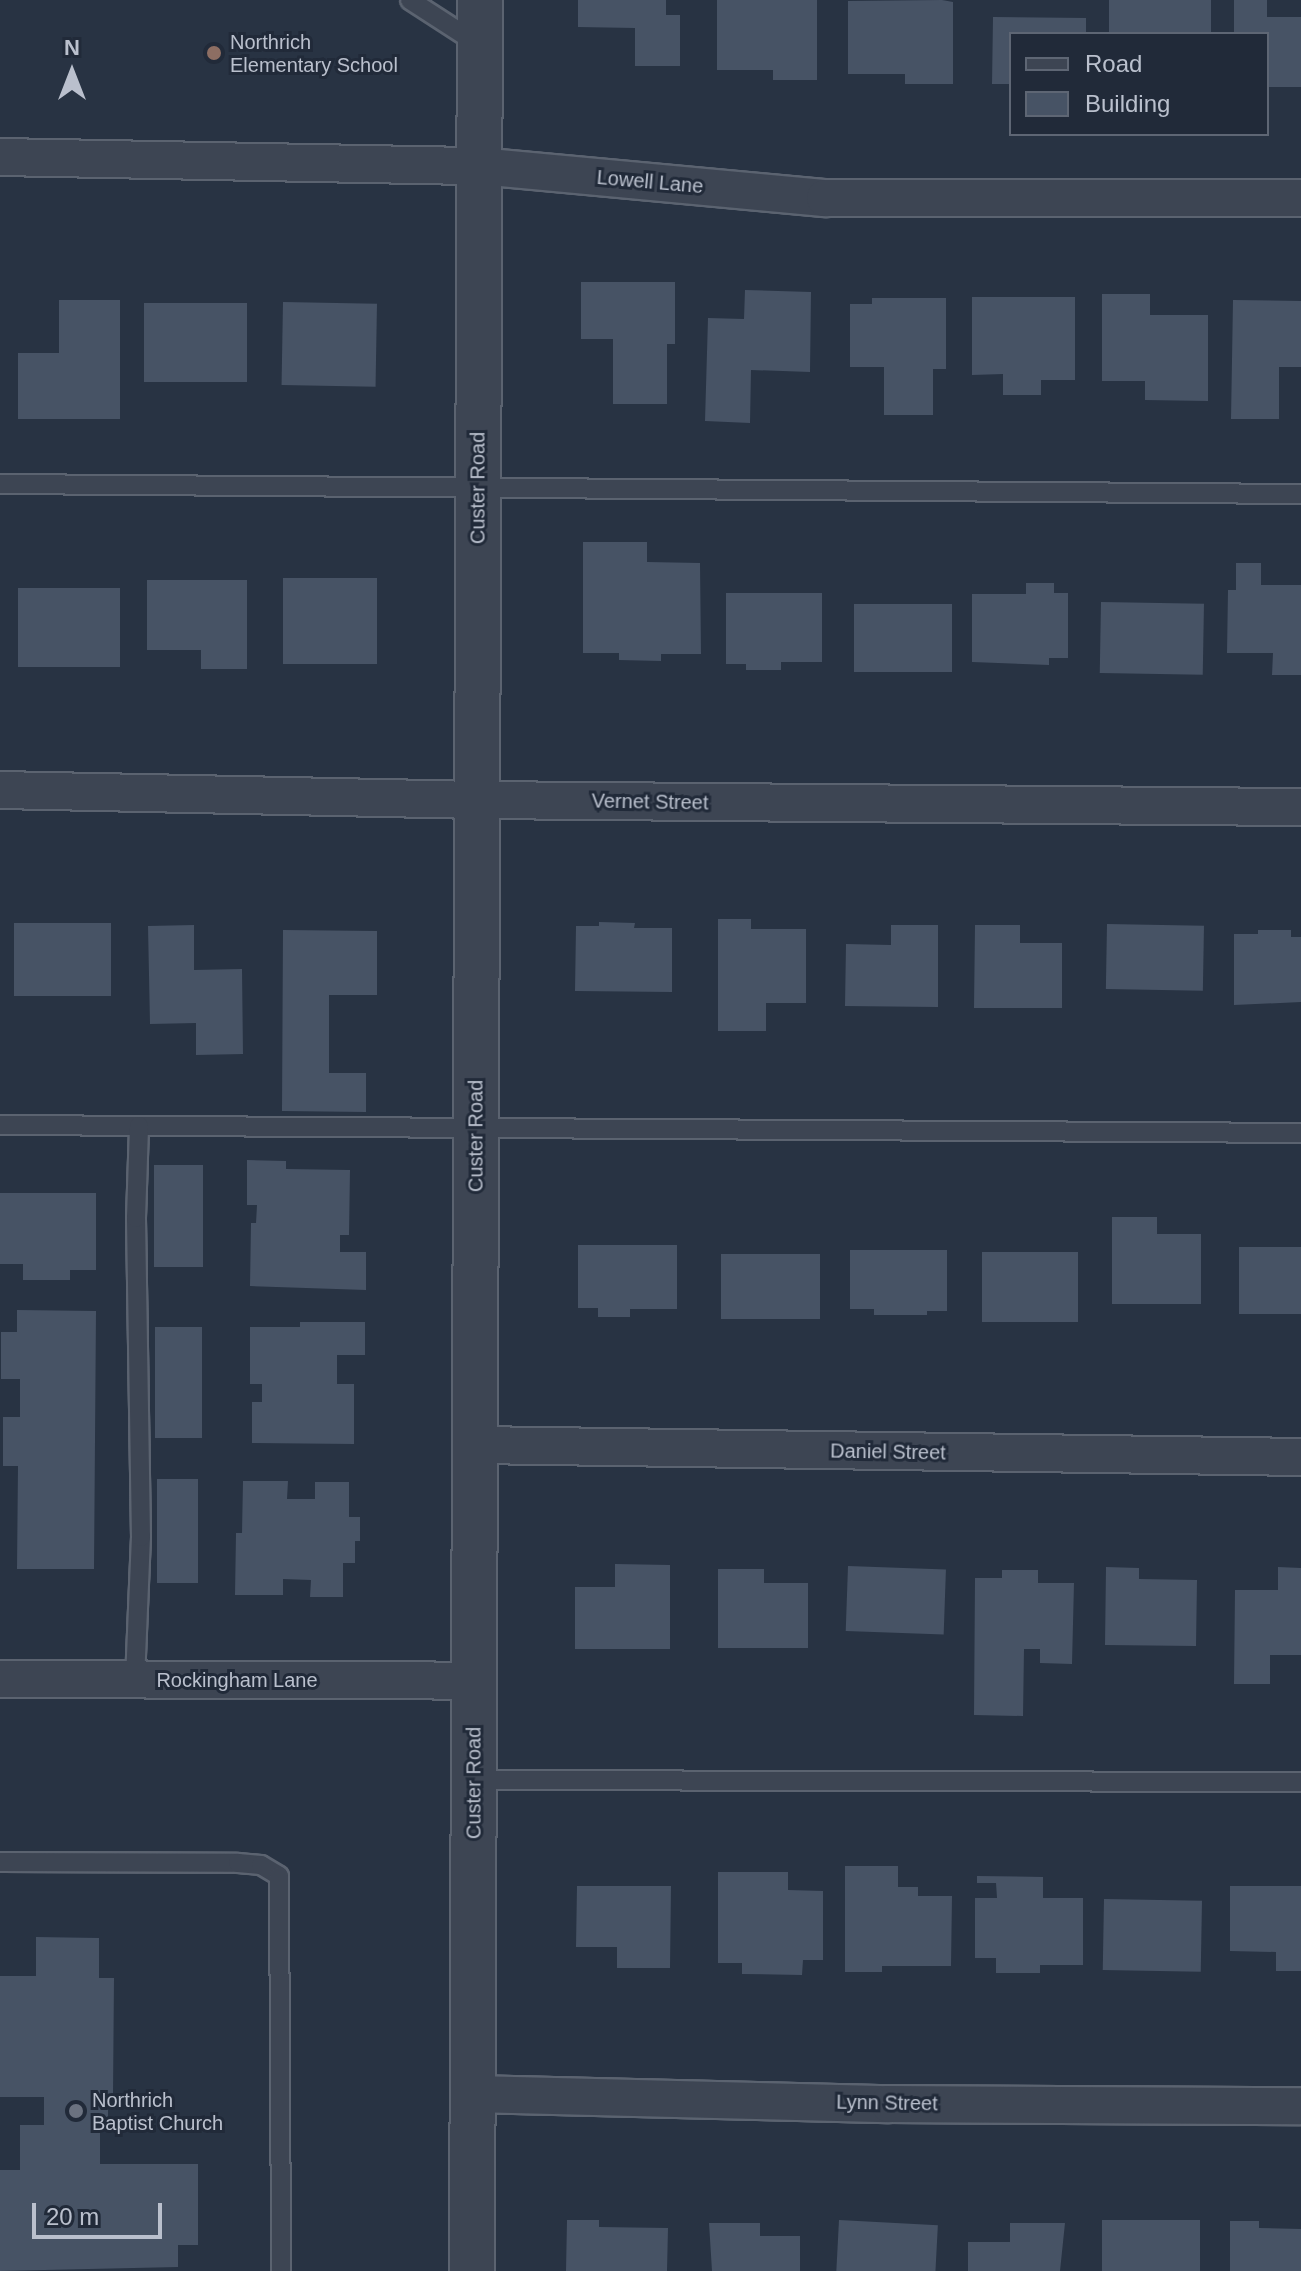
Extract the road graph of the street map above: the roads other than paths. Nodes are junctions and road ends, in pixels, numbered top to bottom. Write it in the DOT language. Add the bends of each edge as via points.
graph roads {
  1 [pos="410,0"];
  2 [pos="480,0"];
  3 [pos="480,45"];
  4 [pos="0,157"];
  5 [pos="479,166"];
  6 [pos="1301,198"];
  7 [pos="0,484"];
  8 [pos="478,490"];
  9 [pos="1301,494"];
  10 [pos="0,790"];
  11 [pos="477,800"];
  12 [pos="1301,807"];
  13 [pos="0,1125"];
  14 [pos="139,1126"];
  15 [pos="476,1129"];
  16 [pos="1301,1133"];
  17 [pos="475,1445"];
  18 [pos="1301,1457"];
  19 [pos="0,1679"];
  20 [pos="135,1680"];
  21 [pos="474,1681"];
  22 [pos="474,1780"];
  23 [pos="1301,1782"];
  24 [pos="0,1862"];
  25 [pos="473,2094"];
  26 [pos="1301,2106"];
  27 [pos="281,2271"];
  28 [pos="472,2271"];
  1 -- 3 [label="lane"];
  2 -- 3 [label="street, Custer Road"];
  3 -- 5 [label="street, Custer Road"];
  4 -- 5 [label="street, Lowell Lane"];
  5 -- 6 [label="street, Lowell Lane" via="825,198"];
  5 -- 8 [label="street, Custer Road"];
  7 -- 8 [label="lane"];
  8 -- 9 [label="lane"];
  8 -- 11 [label="street, Custer Road"];
  10 -- 11 [label="street, Vernet Street"];
  11 -- 12 [label="street, Vernet Street"];
  11 -- 15 [label="street, Custer Road"];
  13 -- 14 [label="lane"];
  14 -- 15 [label="lane"];
  14 -- 20 [label="lane" via="141,1537"];
  15 -- 16 [label="lane"];
  15 -- 17 [label="street, Custer Road"];
  17 -- 18 [label="street, Daniel Street"];
  17 -- 21 [label="street, Custer Road"];
  19 -- 20 [label="street, Rockingham Lane"];
  20 -- 21 [label="street, Rockingham Lane"];
  21 -- 22 [label="street, Custer Road"];
  22 -- 23 [label="lane"];
  22 -- 25 [label="street, Custer Road"];
  24 -- 27 [label="lane" via="238,1863 261,1865 279,1876"];
  25 -- 26 [label="street, Lynn Street"];
  25 -- 28 [label="street, Custer Road"];
}
